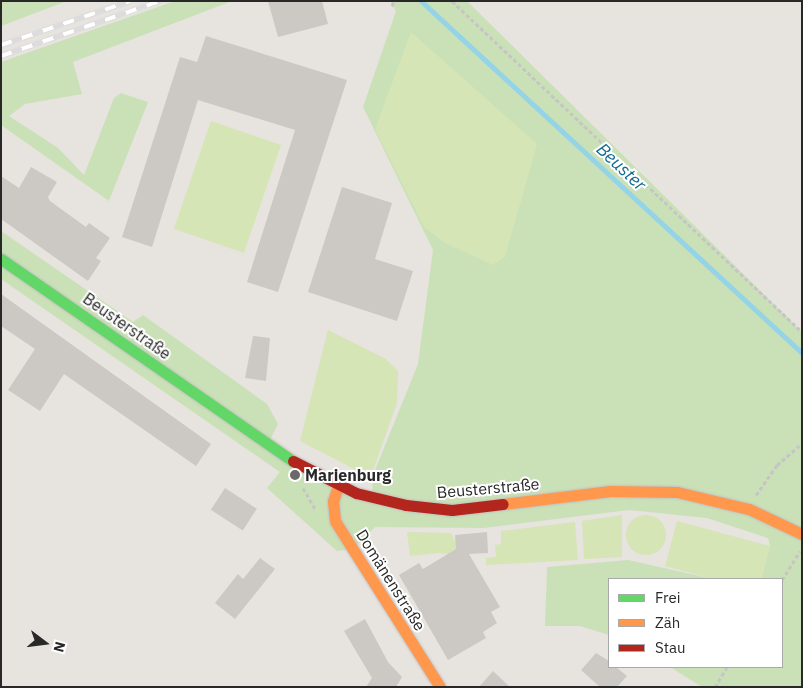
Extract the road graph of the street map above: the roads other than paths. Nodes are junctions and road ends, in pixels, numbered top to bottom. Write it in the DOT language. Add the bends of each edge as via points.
graph roads {
  1 [pos="1,259"];
  2 [pos="338,486"];
  3 [pos="802,534"];
  4 [pos="440,687"];
  1 -- 2 [label="street, Beusterstraße" via="268,444"];
  2 -- 3 [label="street, Beusterstraße" via="371,498 426,509 490,507 635,490 677,492 750,509"];
  2 -- 4 [label="street, Domänenstraße" via="333,501 335,521"];
}
